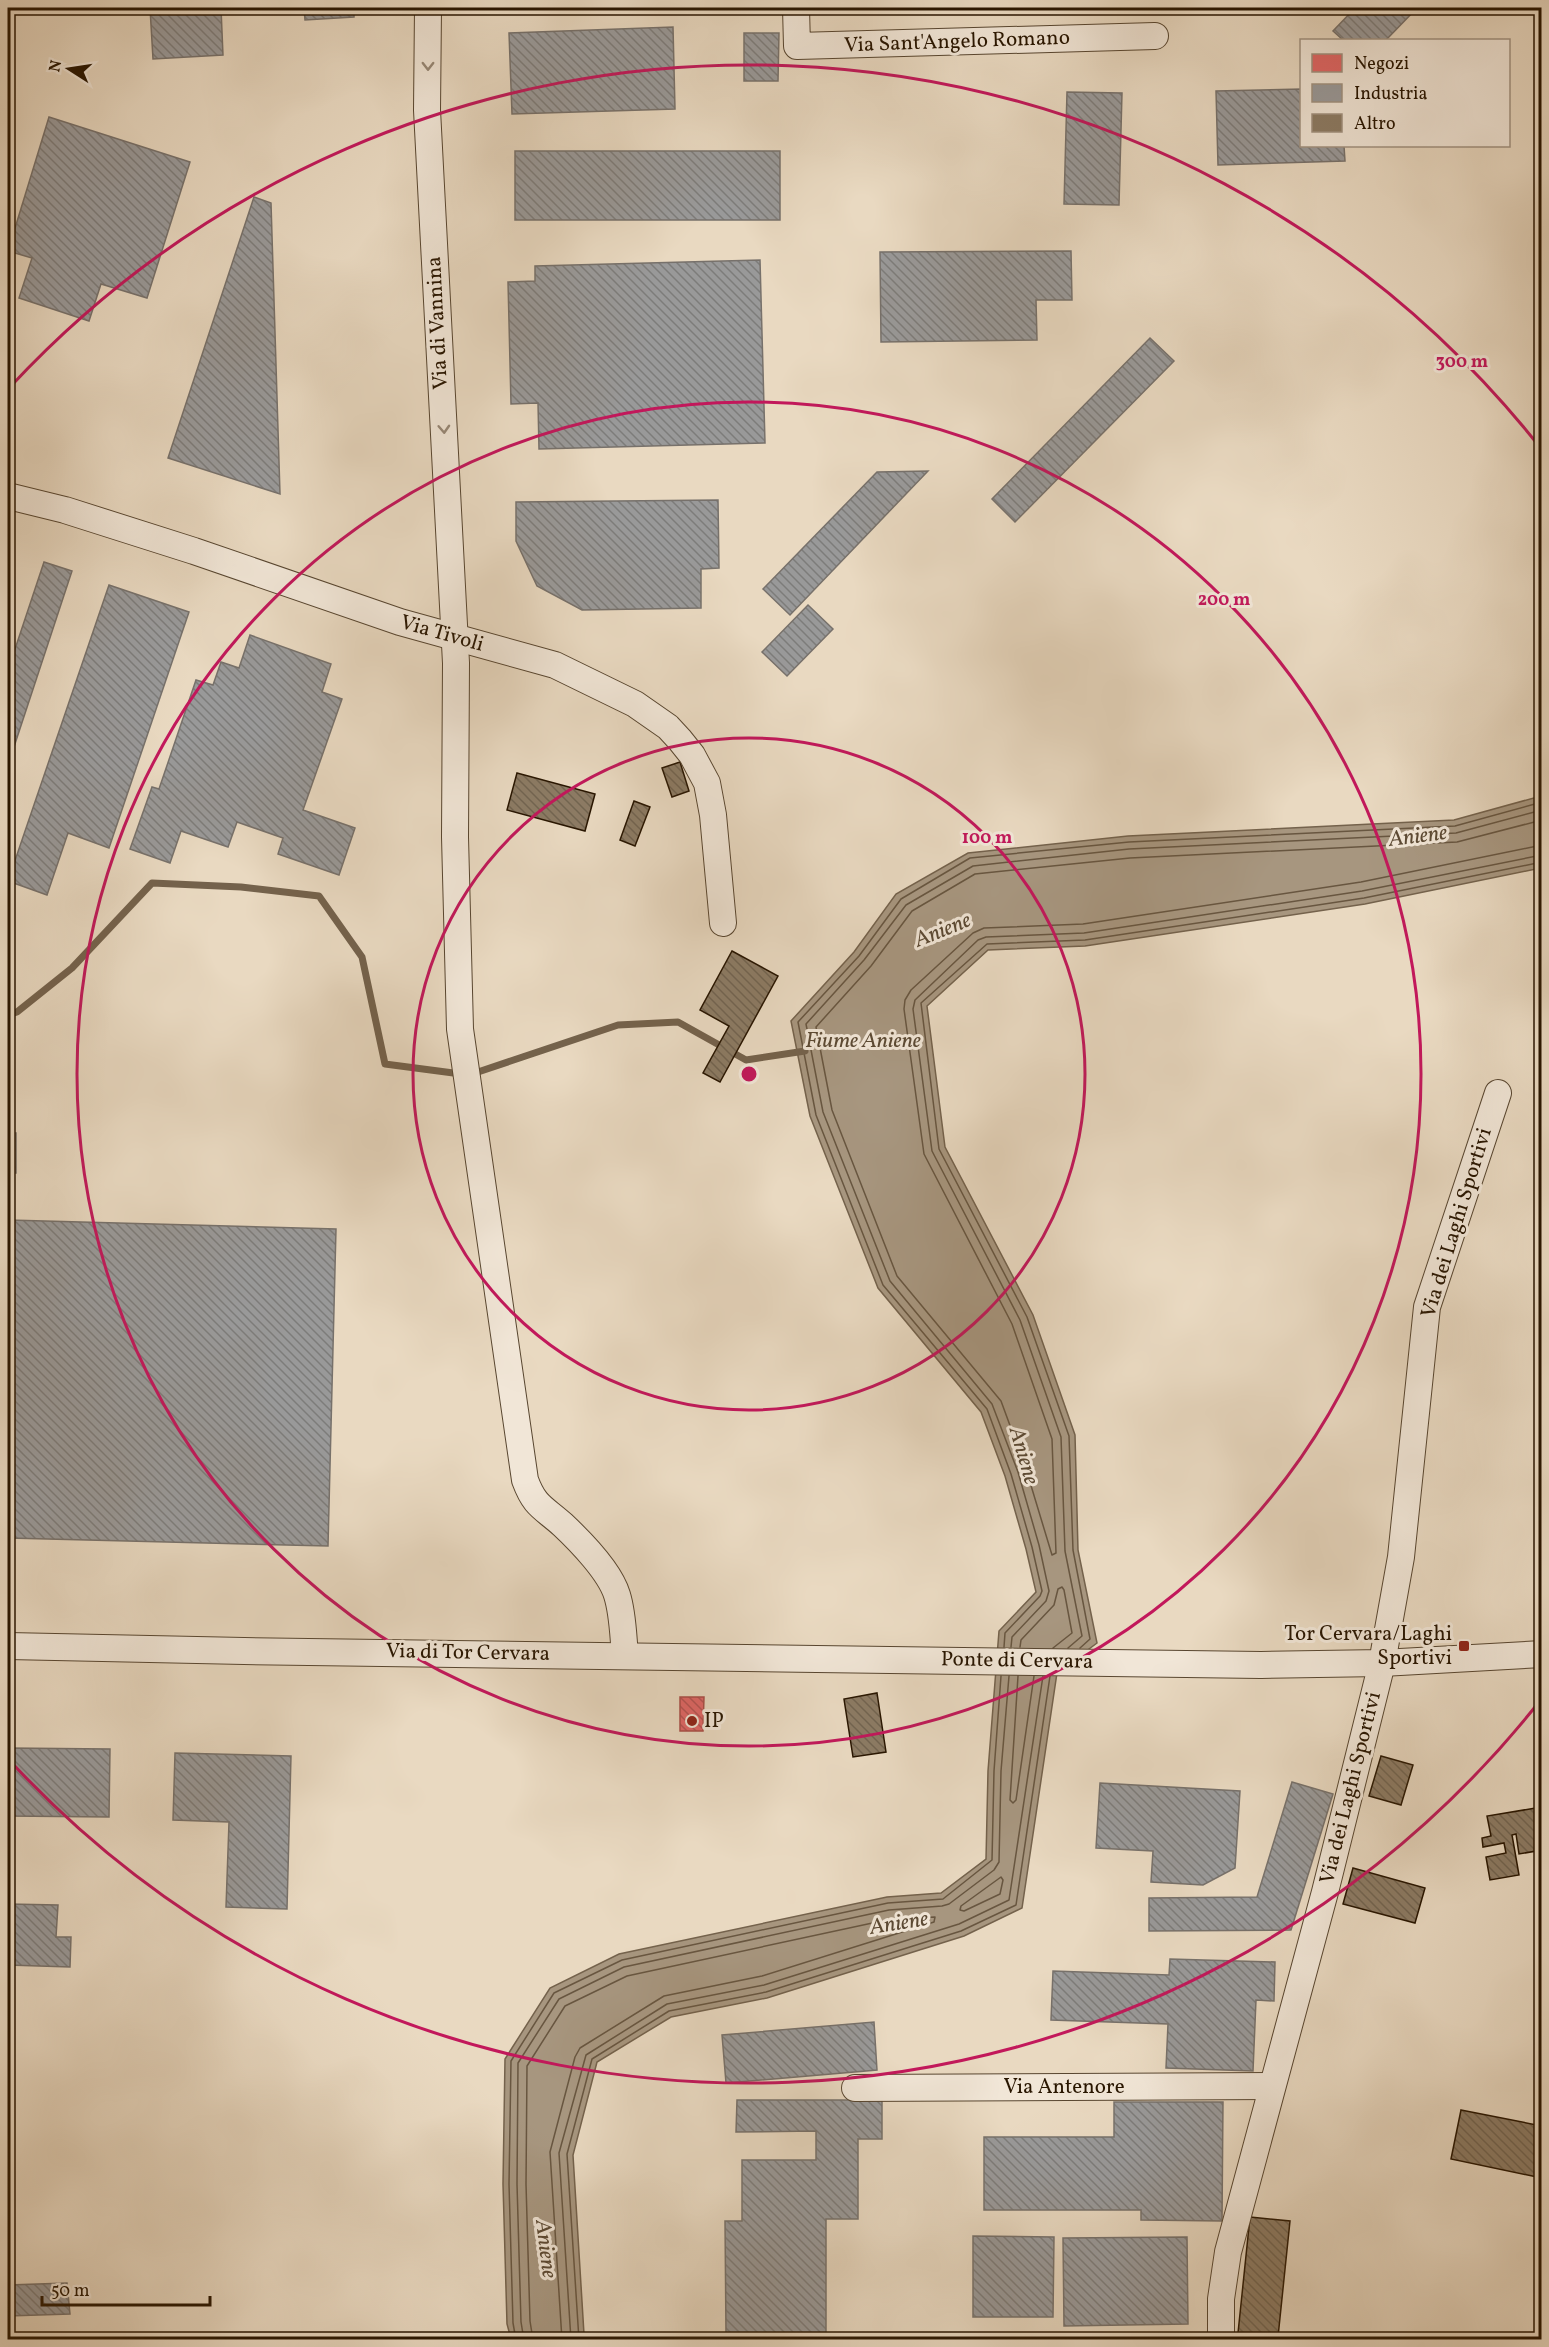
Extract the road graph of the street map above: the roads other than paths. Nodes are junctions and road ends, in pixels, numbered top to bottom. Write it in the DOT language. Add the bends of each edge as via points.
graph roads {
  1 [pos="428,8"];
  2 [pos="796,8"];
  3 [pos="1155,36"];
  4 [pos="8,496"];
  5 [pos="454,638"];
  6 [pos="723,923"];
  7 [pos="1498,1093"];
  8 [pos="8,1646"];
  9 [pos="1542,1654"];
  10 [pos="625,1655"];
  11 [pos="928,1660"];
  12 [pos="1382,1663"];
  13 [pos="1272,2086"];
  14 [pos="855,2088"];
  15 [pos="1221,2340"];
  1 -- 5 [label="street, Via di Vannina, one-way" via="428,110"];
  2 -- 3 [label="street, Via Sant'Angelo Romano" via="796,46"];
  4 -- 5 [label="street, Via Tivoli" via="65,510"];
  5 -- 6 [label="street, Via Tivoli" via="555,665 635,704 668,728 692,755 707,783"];
  5 -- 10 [label="street, Via di Vannina" via="454,837 460,1029 525,1480 542,1509 563,1525 607,1574 617,1593"];
  7 -- 12 [label="street, Via dei Laghi Sportivi" via="1427,1307 1401,1557"];
  8 -- 10 [label="street, Via di Tor Cervara"];
  9 -- 12 [label="street"];
  10 -- 11 [label="street, Via di Tor Cervara"];
  11 -- 12 [label="street, Ponte di Cervara"];
  12 -- 13 [label="street, Via dei Laghi Sportivi"];
  13 -- 14 [label="street, Via Antenore"];
  13 -- 15 [label="street, Via dei Laghi Sportivi" via="1223,2275"];
}
